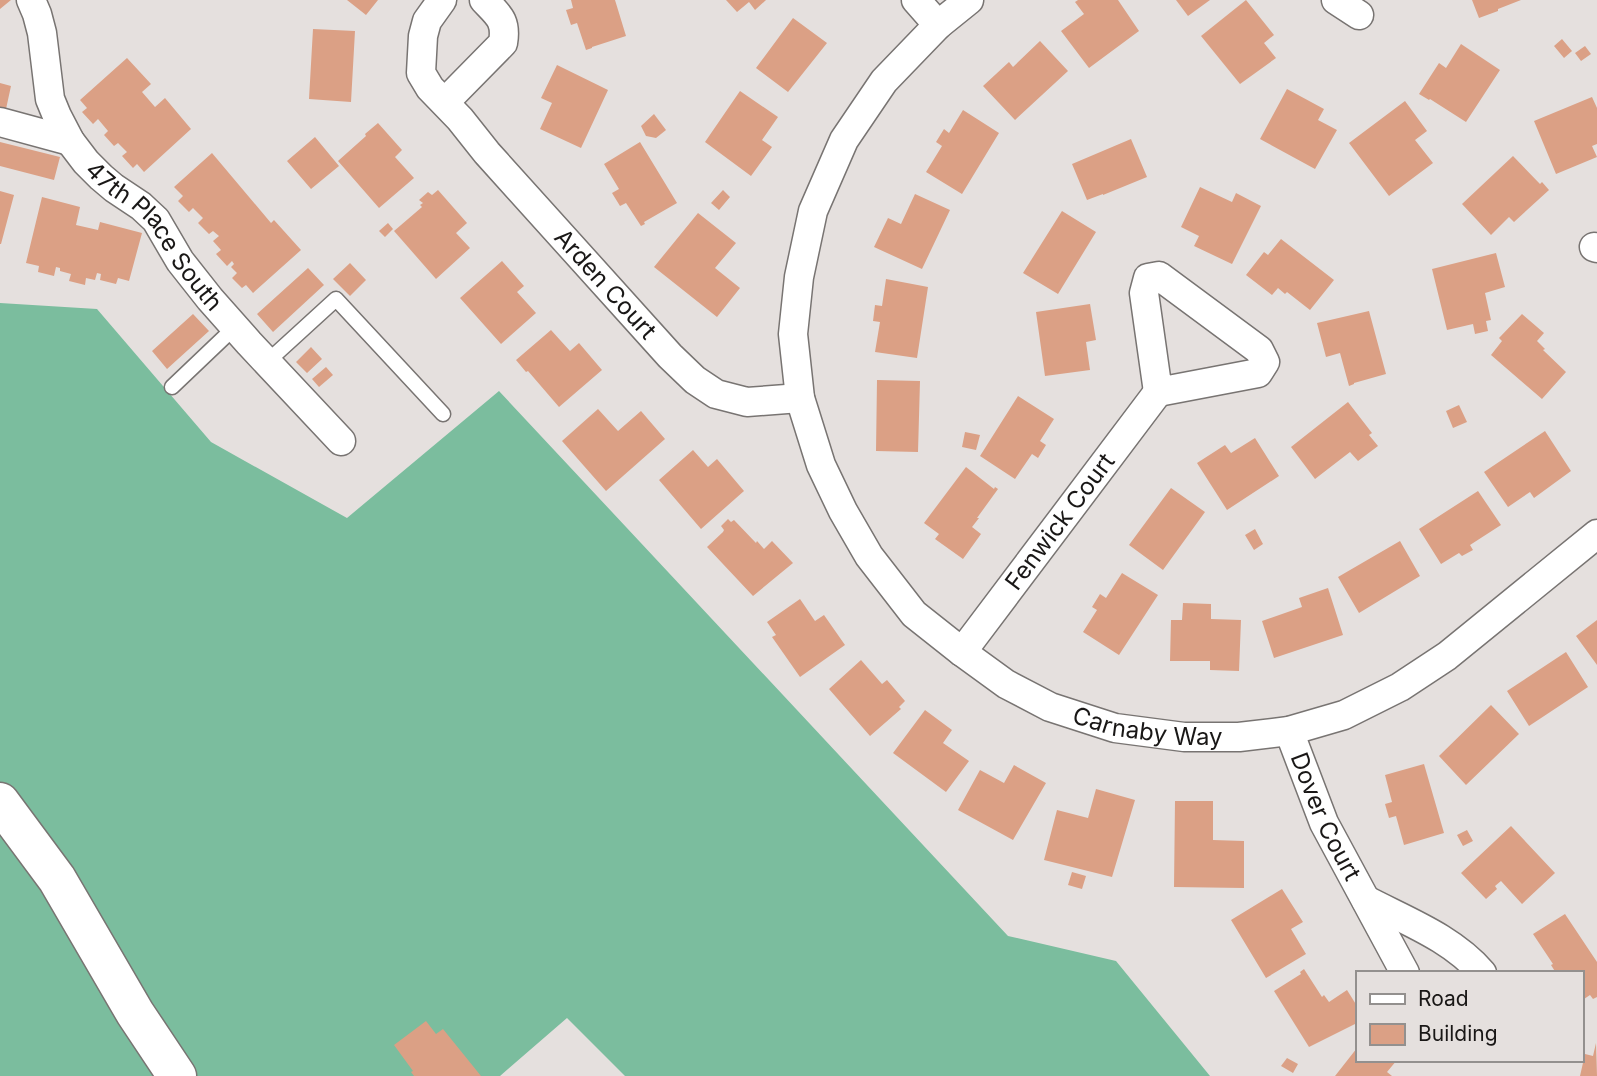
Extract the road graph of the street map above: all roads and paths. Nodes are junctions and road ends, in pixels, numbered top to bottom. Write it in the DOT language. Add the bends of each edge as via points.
graph roads {
  1 [pos="31,0"];
  2 [pos="442,0"];
  3 [pos="484,0"];
  4 [pos="916,0"];
  5 [pos="969,0"];
  6 [pos="938,25"];
  7 [pos="445,102"];
  8 [pos="0,122"];
  9 [pos="70,141"];
  10 [pos="235,327"];
  11 [pos="267,362"];
  12 [pos="172,387"];
  13 [pos="1158,392"];
  14 [pos="800,398"];
  15 [pos="443,414"];
  16 [pos="341,441"];
  17 [pos="1597,534"];
  18 [pos="961,652"];
  19 [pos="1289,731"];
  20 [pos="0,802"];
  21 [pos="1366,900"];
  22 [pos="1404,971"];
  23 [pos="1480,971"];
  24 [pos="177,1076"];
  1 -- 9 [label="street, 47th Place South" via="42,33 50,99"];
  2 -- 7 [label="street, Arden Court" via="427,20 421,73"];
  3 -- 7 [label="street" via="502,19 503,43"];
  4 -- 6 [label="street"];
  5 -- 6 [label="street, Carnaby Way"];
  6 -- 14 [label="street, Carnaby Way" via="884,81 844,140 813,211 793,334"];
  7 -- 14 [label="street, Arden Court" via="695,380 716,394 747,402"];
  8 -- 9 [label="street"];
  9 -- 10 [label="street, 47th Place South" via="101,177 156,220 180,261"];
  10 -- 11 [label="street, 47th Place South"];
  10 -- 12 [label="lane"];
  11 -- 15 [label="lane" via="337,299"];
  11 -- 16 [label="street, 47th Place South"];
  13 -- 13 [label="street" via="1258,373 1265,362 1259,350 1159,276 1148,278 1144,293"];
  13 -- 18 [label="street, Fenwick Court"];
  14 -- 18 [label="street, Carnaby Way" via="821,465 869,556 914,614"];
  17 -- 19 [label="street, Carnaby Way" via="1447,656 1400,687 1343,715"];
  18 -- 19 [label="street, Carnaby Way" via="1006,684 1050,707 1115,727 1184,737"];
  19 -- 21 [label="street, Dover Court" via="1324,822"];
  20 -- 24 [label="street" via="57,880"];
  21 -- 22 [label="street, Dover Court"];
  21 -- 23 [label="street, Dover Court" via="1439,937"];
}
